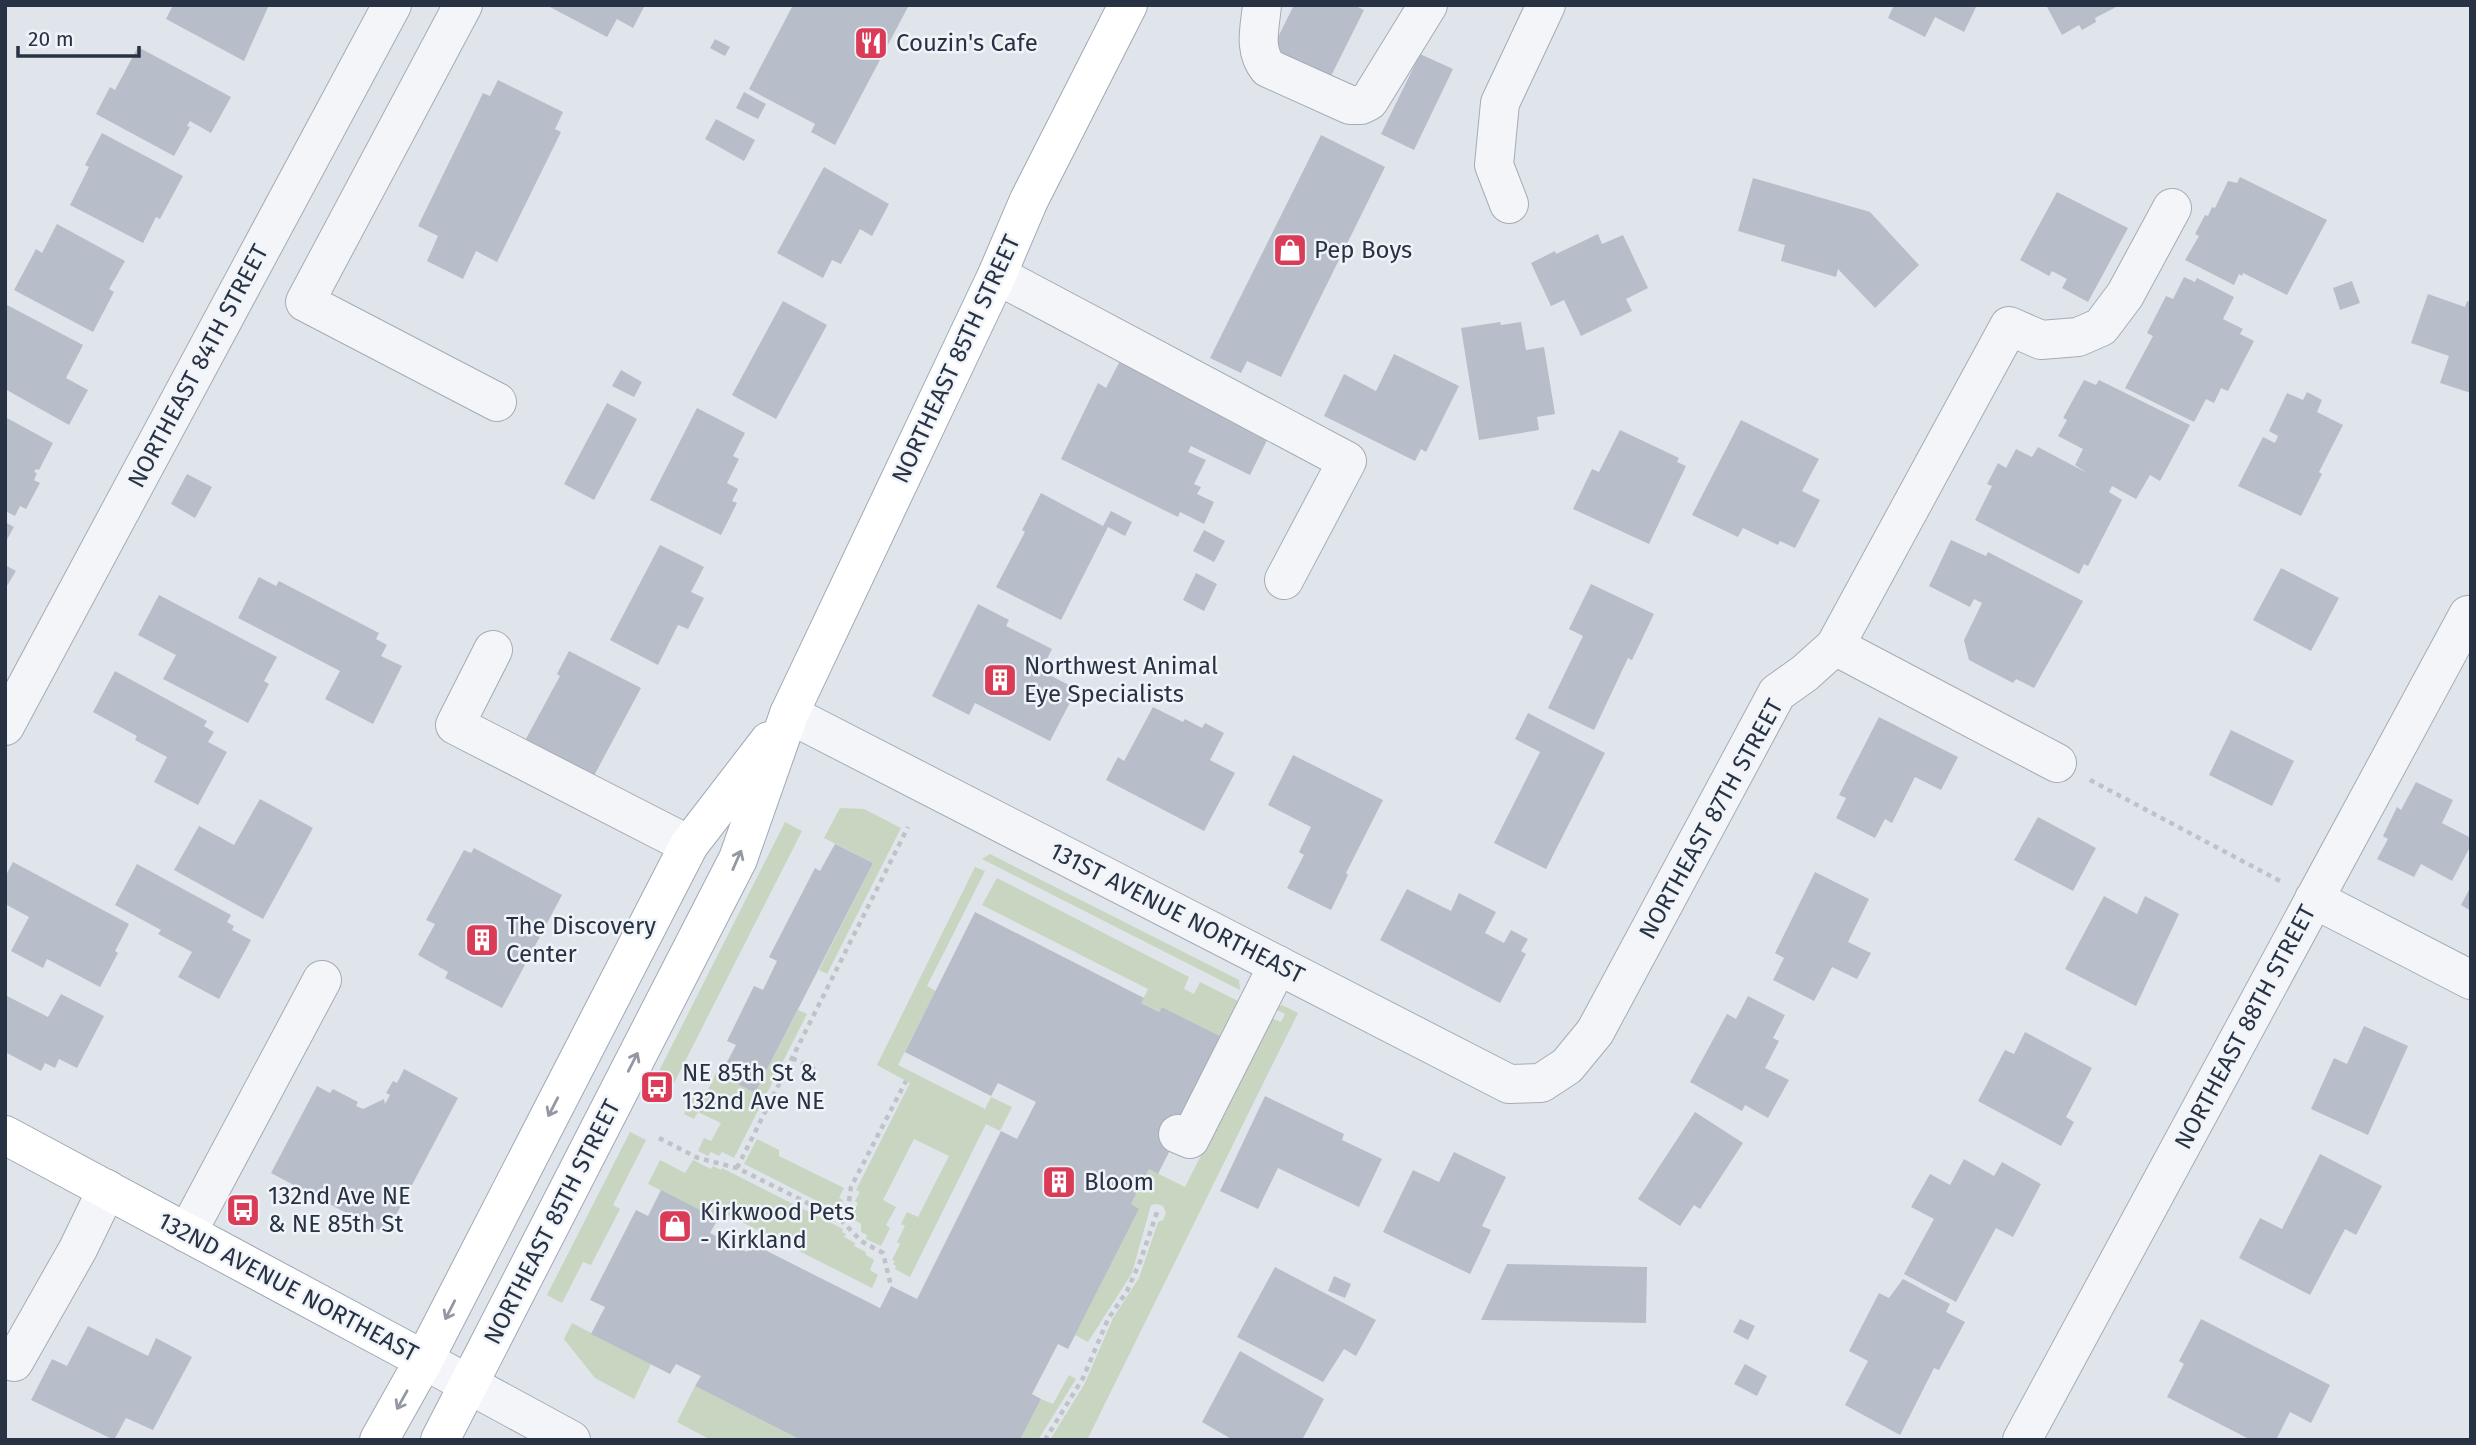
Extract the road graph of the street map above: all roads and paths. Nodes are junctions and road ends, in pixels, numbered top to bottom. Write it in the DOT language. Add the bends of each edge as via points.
graph roads {
  1 [pos="392,5"];
  2 [pos="463,5"];
  3 [pos="1128,5"];
  4 [pos="1262,5"];
  5 [pos="1428,5"];
  6 [pos="1546,5"];
  7 [pos="1509,204"];
  8 [pos="2172,208"];
  9 [pos="997,275"];
  10 [pos="497,402"];
  11 [pos="1284,580"];
  12 [pos="2468,615"];
  13 [pos="1835,646"];
  14 [pos="493,650"];
  15 [pos="789,714"];
  16 [pos="5,726"];
  17 [pos="2057,763"];
  18 [pos="908,827"];
  19 [pos="689,845"];
  20 [pos="2314,900"];
  21 [pos="1278,965"];
  22 [pos="322,980"];
  23 [pos="2471,980"];
  24 [pos="792,1058"];
  25 [pos="1567,1066"];
  26 [pos="818,1071"];
  27 [pos="906,1081"];
  28 [pos="1178,1134"];
  29 [pos="5,1135"];
  30 [pos="659,1138"];
  31 [pos="737,1168"];
  32 [pos="107,1189"];
  33 [pos="1157,1212"];
  34 [pos="840,1219"];
  35 [pos="187,1233"];
  36 [pos="891,1286"];
  37 [pos="424,1360"];
  38 [pos="14,1362"];
  39 [pos="468,1385"];
  40 [pos="379,1440"];
  41 [pos="440,1440"];
  42 [pos="571,1440"];
  43 [pos="1045,1440"];
  44 [pos="2022,1440"];
  1 -- 16 [label="street, NORTHEAST 84TH STREET"];
  2 -- 10 [label="street" via="306,302"];
  3 -- 9 [label="main road, NORTHEAST 85TH STREET" via="1029,200"];
  4 -- 5 [label="street" via="1257,48 1268,68 1350,105 1369,101"];
  6 -- 7 [label="street" via="1500,103 1494,165"];
  8 -- 13 [label="street, NORTHEAST 87TH STREET" via="2125,295 2101,327 2078,337 2041,340 2009,326"];
  9 -- 11 [label="street" via="1347,461"];
  9 -- 15 [label="main road, NORTHEAST 85TH STREET"];
  12 -- 20 [label="street, NORTHEAST 88TH STREET"];
  13 -- 17 [label="street"];
  13 -- 25 [label="street, NORTHEAST 87TH STREET" via="1777,693 1595,1032"];
  14 -- 19 [label="street" via="455,725"];
  15 -- 19 [label="main road, NORTHEAST 85TH STREET"];
  15 -- 21 [label="street, 131ST AVENUE NORTHEAST"];
  39 -- 15 [label="main road, NORTHEAST 85TH STREET, one-way" via="738,859"];
  17 -- 20 [label="path"];
  18 -- 24 [label="path"];
  19 -- 37 [label="main road, NORTHEAST 85TH STREET, one-way"];
  20 -- 23 [label="street"];
  20 -- 44 [label="street, NORTHEAST 88TH STREET"];
  21 -- 25 [label="street, 131ST AVENUE NORTHEAST" via="1509,1084 1541,1083"];
  21 -- 28 [label="street" via="1190,1139"];
  22 -- 35 [label="street"];
  24 -- 26 [label="path"];
  24 -- 31 [label="path"];
  27 -- 34 [label="path" via="851,1187"];
  29 -- 32 [label="main road, 132ND AVENUE NORTHEAST"];
  30 -- 31 [label="path" via="698,1158"];
  31 -- 34 [label="path"];
  32 -- 35 [label="main road, 132ND AVENUE NORTHEAST"];
  32 -- 38 [label="street"];
  33 -- 43 [label="path" via="1127,1291"];
  34 -- 36 [label="path" via="861,1241 883,1252"];
  35 -- 37 [label="main road, 132ND AVENUE NORTHEAST"];
  37 -- 39 [label="street, 132ND AVENUE NORTHEAST"];
  37 -- 40 [label="main road, NORTHEAST 85TH STREET, one-way"];
  39 -- 41 [label="main road, NORTHEAST 85TH STREET"];
  39 -- 42 [label="street, 132ND AVENUE NORTHEAST"];
}
